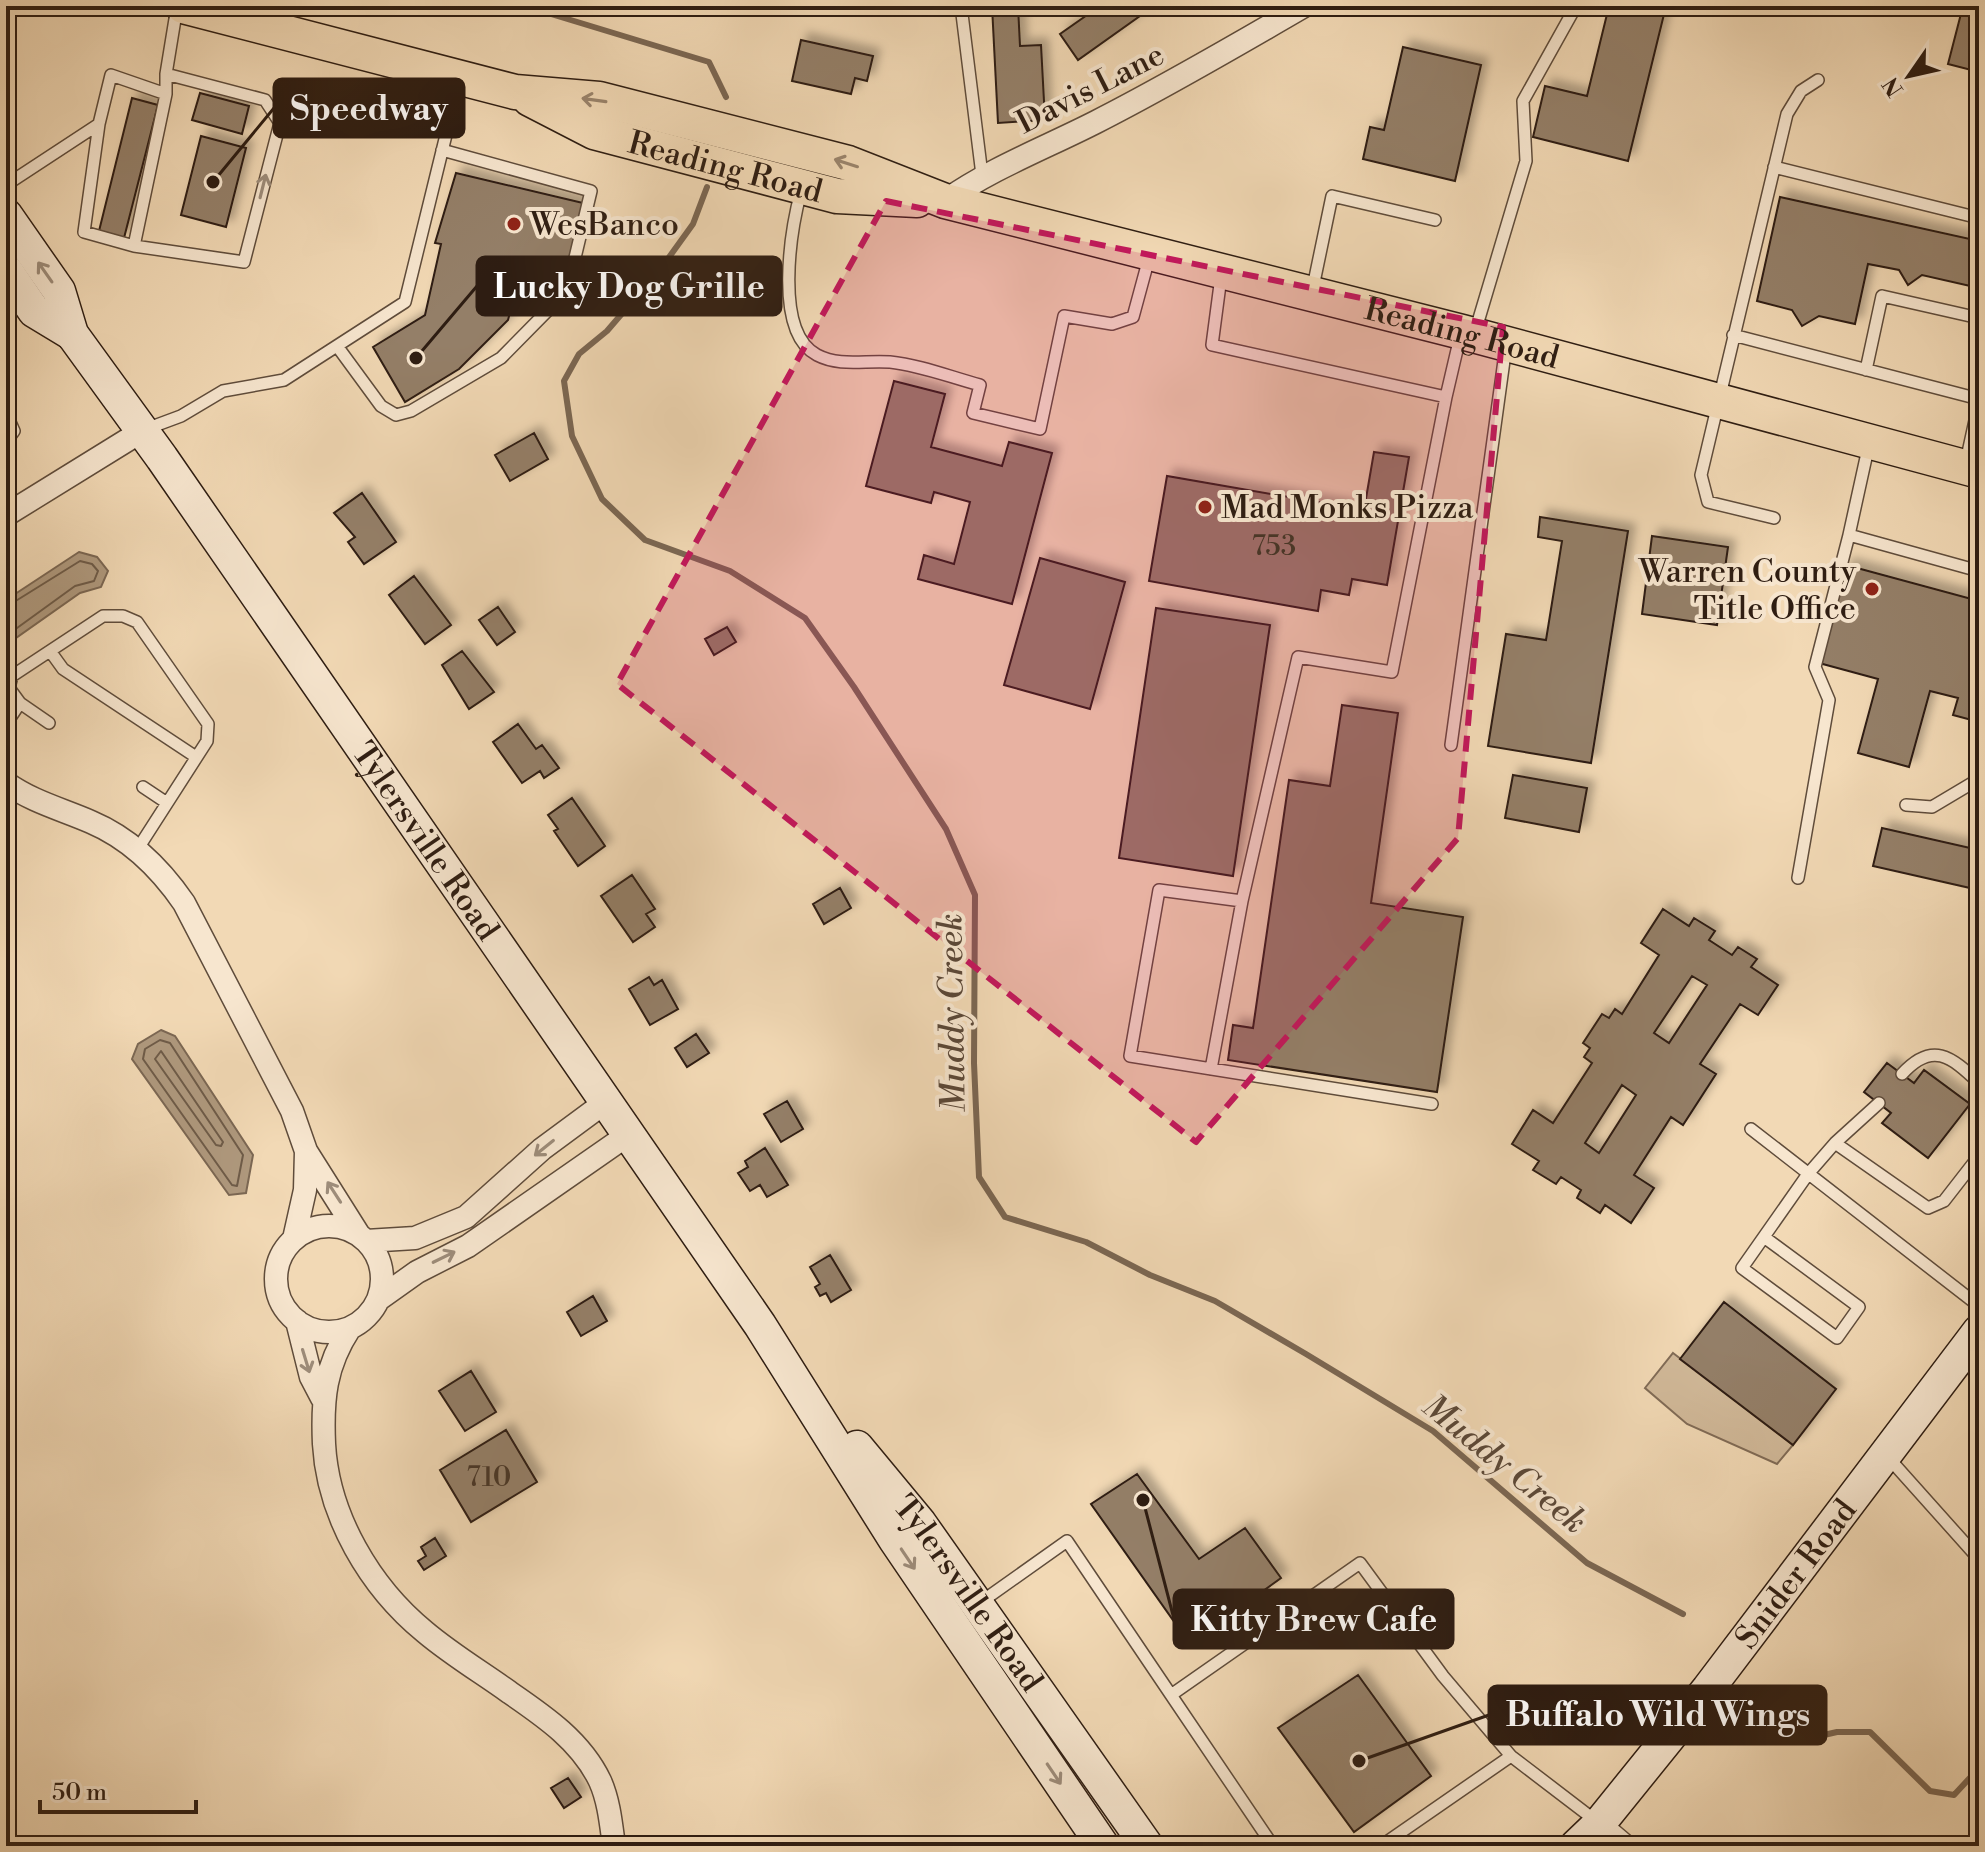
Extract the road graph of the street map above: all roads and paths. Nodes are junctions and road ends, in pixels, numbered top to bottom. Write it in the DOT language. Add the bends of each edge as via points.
graph roads {
  1 [pos="180,6"];
  2 [pos="961,6"];
  3 [pos="1304,6"];
  4 [pos="1576,6"];
  5 [pos="166,74"];
  6 [pos="460,78"];
  7 [pos="1818,80"];
  8 [pos="515,92"];
  9 [pos="166,94"];
  10 [pos="99,124"];
  11 [pos="442,150"];
  12 [pos="1774,167"];
  13 [pos="982,175"];
  14 [pos="6,185"];
  15 [pos="802,187"];
  16 [pos="945,201"];
  17 [pos="6,215"];
  18 [pos="1979,218"];
  19 [pos="1435,220"];
  20 [pos="134,246"];
  21 [pos="1149,255"];
  22 [pos="6,270"];
  23 [pos="1222,273"];
  24 [pos="1311,295"];
  25 [pos="1979,318"];
  26 [pos="72,334"];
  27 [pos="1468,334"];
  28 [pos="1733,335"];
  29 [pos="1506,345"];
  30 [pos="337,346"];
  31 [pos="1866,370"];
  32 [pos="1446,397"];
  33 [pos="1979,400"];
  34 [pos="1721,403"];
  35 [pos="6,413"];
  36 [pos="142,431"];
  37 [pos="6,442"];
  38 [pos="1869,442"];
  39 [pos="1972,469"];
  40 [pos="6,515"];
  41 [pos="1774,518"];
  42 [pos="1849,535"];
  43 [pos="1979,571"];
  44 [pos="50,651"];
  45 [pos="20,703"];
  46 [pos="49,723"];
  47 [pos="6,724"];
  48 [pos="1451,745"];
  49 [pos="196,757"];
  50 [pos="1979,779"];
  51 [pos="6,783"];
  52 [pos="143,787"];
  53 [pos="167,803"];
  54 [pos="1906,805"];
  55 [pos="137,850"];
  56 [pos="1798,878"];
  57 [pos="1242,901"];
  58 [pos="1211,1069"];
  59 [pos="1902,1074"];
  60 [pos="1979,1083"];
  61 [pos="607,1101"];
  62 [pos="1879,1103"];
  63 [pos="1432,1104"];
  64 [pos="1751,1129"];
  65 [pos="629,1134"];
  66 [pos="1835,1143"];
  67 [pos="306,1151"];
  68 [pos="1979,1156"];
  69 [pos="1808,1174"];
  70 [pos="1764,1237"];
  71 [pos="363,1238"];
  72 [pos="294,1239"];
  73 [pos="379,1299"];
  74 [pos="1979,1306"];
  75 [pos="297,1321"];
  76 [pos="350,1328"];
  77 [pos="1979,1331"];
  78 [pos="778,1351"];
  79 [pos="322,1398"];
  80 [pos="1886,1455"];
  81 [pos="1979,1559"];
  82 [pos="977,1605"];
  83 [pos="1171,1695"];
  84 [pos="1511,1756"];
  85 [pos="1599,1824"];
  86 [pos="614,1846"];
  87 [pos="1103,1846"];
  88 [pos="1147,1846"];
  89 [pos="1273,1846"];
  90 [pos="1381,1846"];
  91 [pos="1576,1846"];
  92 [pos="1625,1846"];
  1 -- 5 [label="lane"];
  1 -- 6 [label="main road, Reading Road"];
  2 -- 13 [label="lane"];
  3 -- 13 [label="street, Davis Lane" via="1178,80"];
  4 -- 27 [label="lane" via="1523,101 1526,161"];
  5 -- 9 [label="lane"];
  20 -- 5 [label="lane, one-way" via="244,262 280,123 265,100"];
  6 -- 8 [label="main road, Reading Road"];
  6 -- 11 [label="lane"];
  7 -- 12 [label="lane" via="1801,91 1787,114"];
  8 -- 15 [label="main road, Reading Road" via="594,132"];
  16 -- 8 [label="main road, Reading Road, one-way" via="848,163 614,103"];
  9 -- 10 [label="lane" via="111,75"];
  9 -- 20 [label="lane"];
  10 -- 14 [label="lane"];
  10 -- 20 [label="lane" via="84,232"];
  11 -- 30 [label="lane" via="405,302"];
  11 -- 30 [label="lane" via="591,191 567,291 501,358 396,415 381,406"];
  12 -- 18 [label="lane"];
  12 -- 28 [label="lane"];
  13 -- 16 [label="street, Davis Lane"];
  15 -- 16 [label="main road, Reading Road" via="837,196"];
  15 -- 21 [label="lane" via="789,280 803,344 838,362 889,362 980,385 973,413 1040,429 1064,316 1112,324 1133,317"];
  16 -- 21 [label="main road, Reading Road"];
  26 -- 17 [label="main road, Tylersville Road, one-way" via="59,291"];
  19 -- 24 [label="lane" via="1332,196"];
  21 -- 23 [label="main road, Reading Road"];
  22 -- 26 [label="main road, Tylersville Road" via="34,311"];
  23 -- 24 [label="main road, Reading Road"];
  23 -- 32 [label="lane" via="1212,345"];
  24 -- 27 [label="main road, Reading Road"];
  25 -- 31 [label="lane" via="1882,296"];
  26 -- 36 [label="main road, Tylersville Road"];
  27 -- 29 [label="main road, Reading Road"];
  27 -- 32 [label="lane"];
  28 -- 31 [label="lane"];
  28 -- 34 [label="lane"];
  29 -- 34 [label="main road, Reading Road"];
  29 -- 48 [label="lane"];
  30 -- 36 [label="lane" via="284,380 223,391"];
  31 -- 33 [label="lane"];
  32 -- 57 [label="lane" via="1392,672 1298,657"];
  33 -- 39 [label="lane"];
  34 -- 38 [label="main road, Reading Road"];
  34 -- 41 [label="lane" via="1701,475 1708,502"];
  35 -- 37 [label="lane" via="14,431"];
  36 -- 40 [label="street"];
  36 -- 61 [label="main road, Tylersville Road"];
  38 -- 39 [label="main road, Reading Road"];
  38 -- 42 [label="lane"];
  42 -- 43 [label="lane"];
  42 -- 56 [label="lane" via="1815,667 1829,700"];
  44 -- 45 [label="lane" via="12,676 9,688"];
  44 -- 49 [label="lane" via="63,669"];
  44 -- 49 [label="lane" via="103,616 137,622 208,724 207,741"];
  45 -- 46 [label="lane"];
  45 -- 47 [label="lane"];
  49 -- 53 [label="lane"];
  50 -- 54 [label="lane" via="1932,807"];
  51 -- 55 [label="street" via="51,809 91,821"];
  52 -- 53 [label="lane"];
  53 -- 55 [label="lane"];
  55 -- 67 [label="street" via="184,903 292,1111"];
  57 -- 58 [label="lane"];
  57 -- 58 [label="lane" via="1159,890 1130,1056"];
  58 -- 63 [label="lane"];
  59 -- 60 [label="lane" via="1930,1053 1949,1059"];
  61 -- 65 [label="main road, Tylersville Road"];
  61 -- 71 [label="street, one-way" via="542,1149 466,1217 415,1238"];
  62 -- 66 [label="lane"];
  64 -- 69 [label="lane"];
  73 -- 65 [label="street, one-way" via="468,1246"];
  65 -- 78 [label="main road, Tylersville Road"];
  66 -- 68 [label="lane" via="1928,1208 1944,1201"];
  66 -- 69 [label="lane"];
  71 -- 67 [label="street, one-way"];
  67 -- 72 [label="street" via="305,1190"];
  69 -- 70 [label="lane"];
  69 -- 74 [label="lane"];
  70 -- 70 [label="lane" via="1742,1268 1837,1338 1859,1307"];
  71 -- 72 [label="street" via="326,1226"];
  71 -- 73 [label="street" via="381,1268"];
  72 -- 75 [label="street" via="284,1250 276,1280 286,1310"];
  73 -- 76 [label="street"];
  75 -- 76 [label="street" via="322,1331"];
  75 -- 79 [label="street, one-way"];
  76 -- 79 [label="street" via="336,1349"];
  77 -- 80 [label="main road, Snider Road"];
  78 -- 82 [label="main road, Tylersville Road" via="920,1523"];
  78 -- 87 [label="main road, Tylersville Road, one-way" via="895,1540"];
  79 -- 86 [label="street" via="332,1494 366,1565 395,1605 425,1633 556,1725 582,1753 600,1780"];
  80 -- 81 [label="lane"];
  80 -- 85 [label="main road, Snider Road"];
  82 -- 83 [label="lane" via="1067,1541"];
  82 -- 88 [label="main road, Tylersville Road"];
  83 -- 84 [label="lane" via="1360,1563 1443,1676"];
  83 -- 89 [label="lane"];
  84 -- 85 [label="lane"];
  84 -- 90 [label="lane"];
  85 -- 91 [label="main road, Snider Road"];
  85 -- 92 [label="street"];
}
